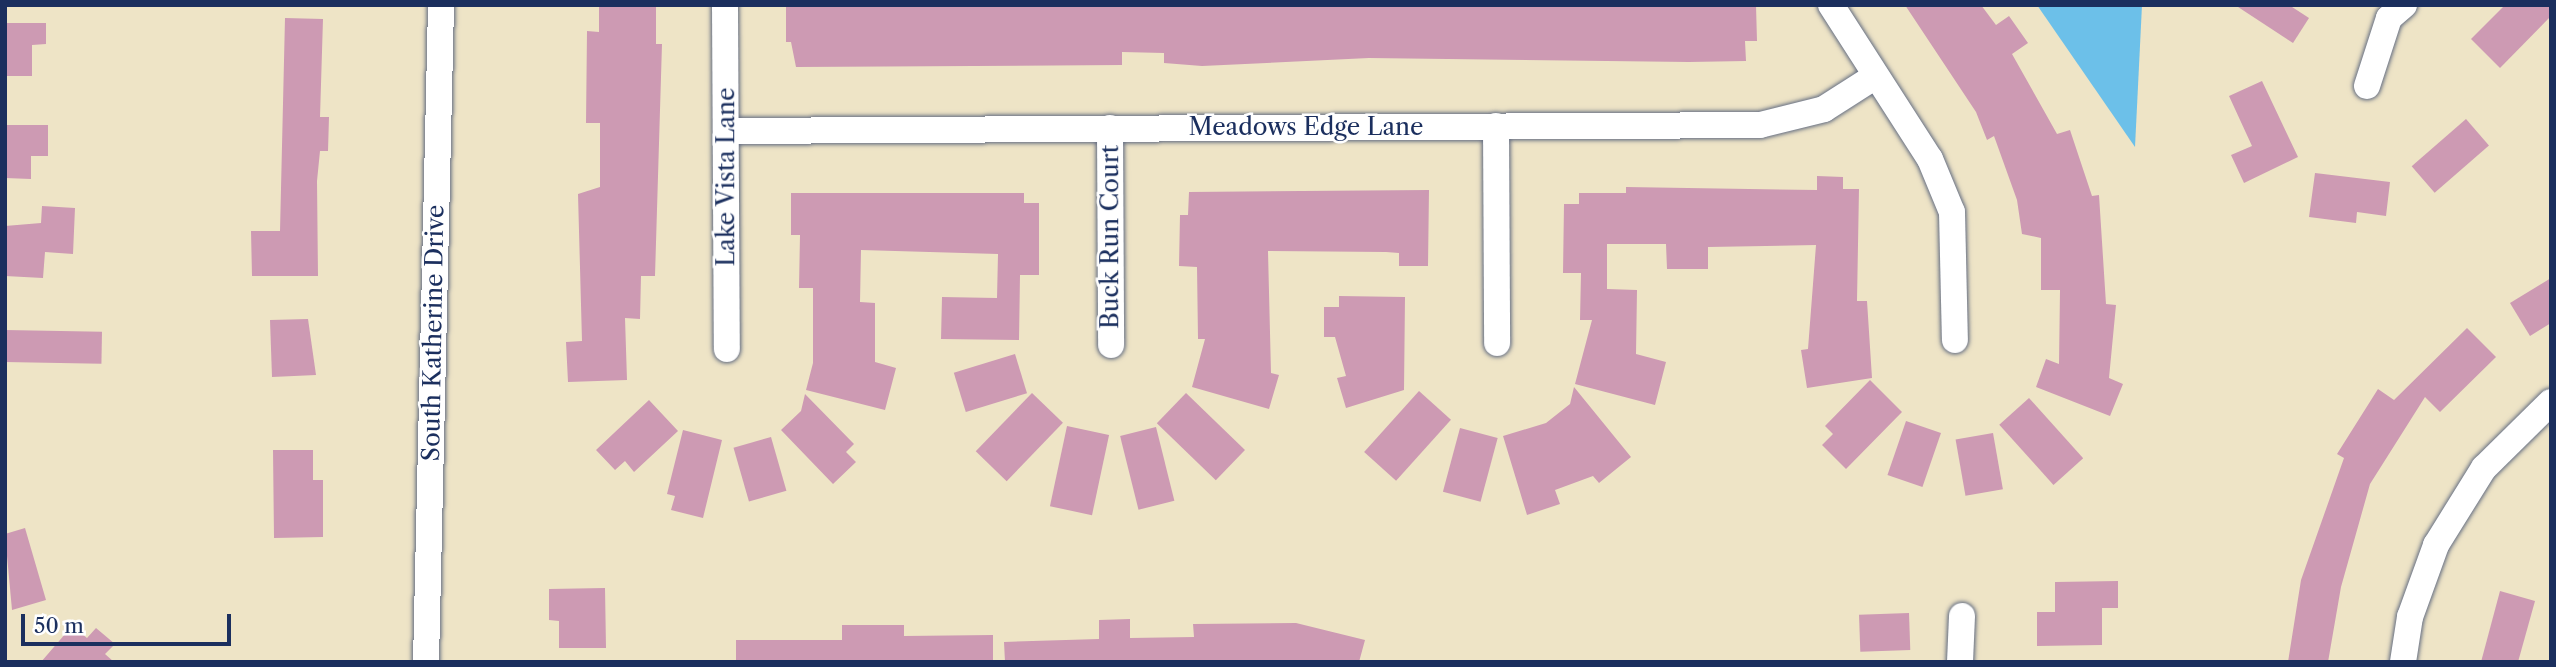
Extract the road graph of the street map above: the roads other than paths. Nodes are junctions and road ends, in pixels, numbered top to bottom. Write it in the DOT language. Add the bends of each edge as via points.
graph roads {
  1 [pos="441,5"];
  2 [pos="725,5"];
  3 [pos="1831,5"];
  4 [pos="2404,5"];
  5 [pos="1874,77"];
  6 [pos="2367,86"];
  7 [pos="1496,126"];
  8 [pos="1110,128"];
  9 [pos="726,131"];
  10 [pos="1955,340"];
  11 [pos="1497,343"];
  12 [pos="1111,345"];
  13 [pos="727,349"];
  14 [pos="2551,402"];
  15 [pos="1962,616"];
  16 [pos="426,662"];
  17 [pos="1960,662"];
  18 [pos="2403,662"];
  1 -- 16 [label="street, South Katherine Drive"];
  2 -- 9 [label="street, Lake Vista Lane"];
  3 -- 5 [label="street"];
  4 -- 6 [label="street" via="2389,18"];
  5 -- 7 [label="street, Meadows Edge Lane" via="1824,110 1760,125"];
  5 -- 10 [label="street" via="1930,159 1952,212"];
  7 -- 8 [label="street, Meadows Edge Lane"];
  7 -- 11 [label="street"];
  8 -- 9 [label="street, Meadows Edge Lane"];
  8 -- 12 [label="street, Buck Run Court"];
  9 -- 13 [label="street, Lake Vista Lane"];
  14 -- 18 [label="street" via="2484,468 2436,545 2410,617"];
  15 -- 17 [label="street"];
}
